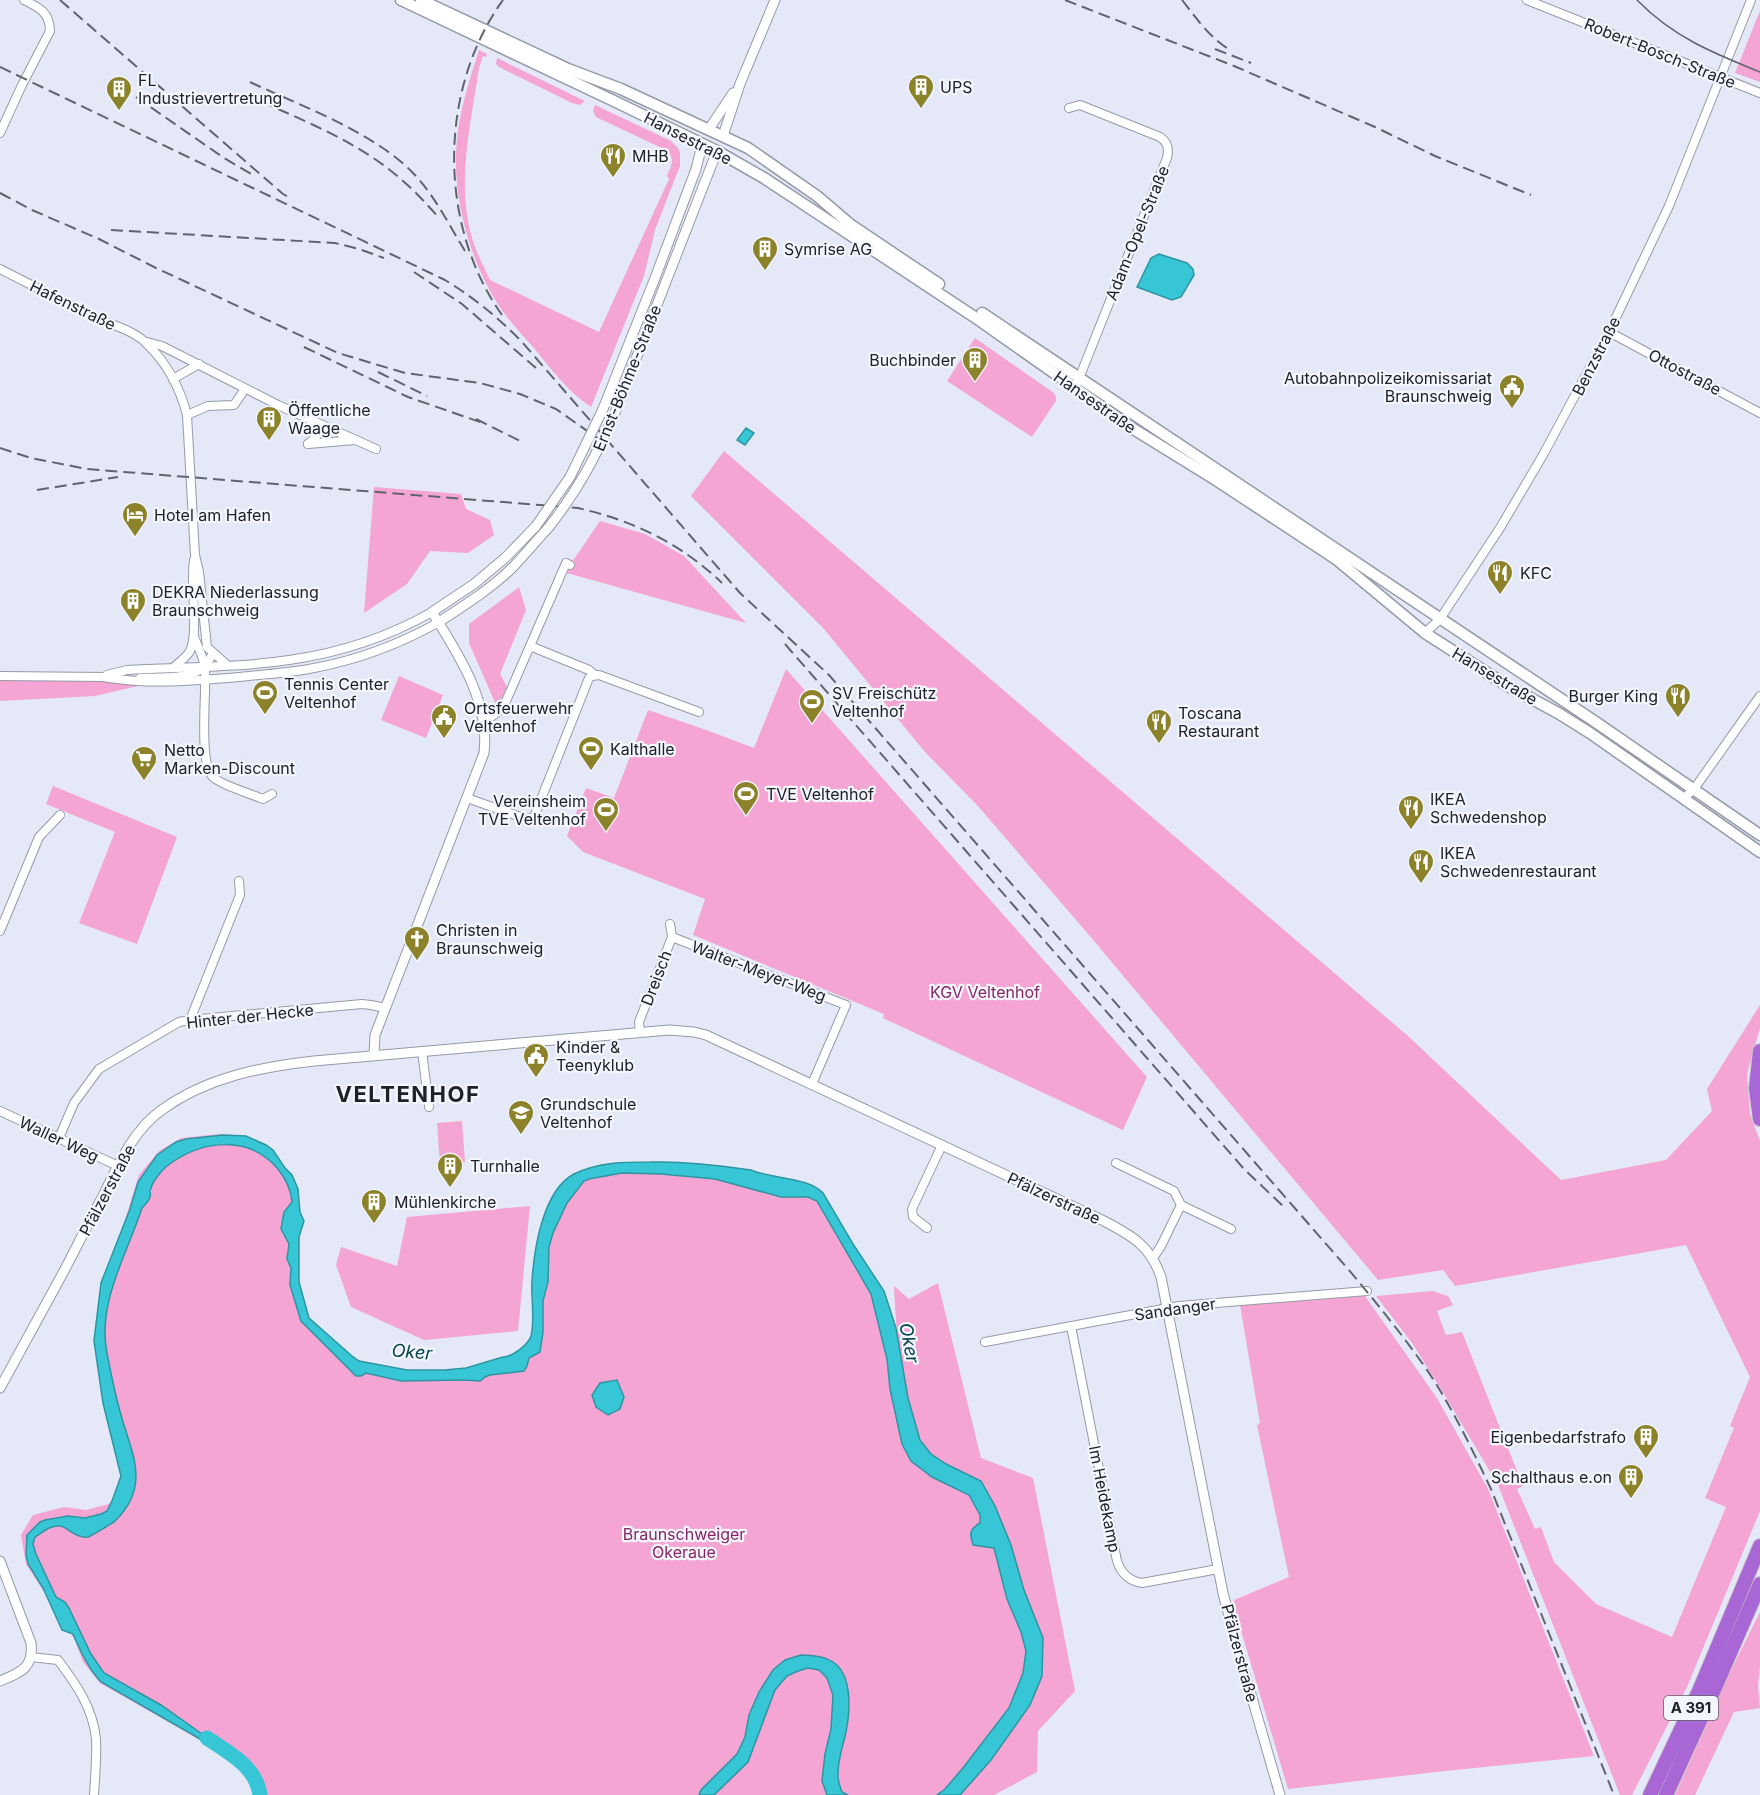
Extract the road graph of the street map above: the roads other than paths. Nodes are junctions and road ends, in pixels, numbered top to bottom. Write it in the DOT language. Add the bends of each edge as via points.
graph roads {
  1 [pos="24,0"];
  2 [pos="401,0"];
  3 [pos="421,0"];
  4 [pos="776,0"];
  5 [pos="1527,0"];
  6 [pos="1751,0"];
  7 [pos="1720,78"];
  8 [pos="740,84"];
  9 [pos="1760,93"];
  10 [pos="1068,108"];
  11 [pos="709,129"];
  12 [pos="0,133"];
  13 [pos="723,136"];
  14 [pos="702,145"];
  15 [pos="717,151"];
  16 [pos="0,269"];
  17 [pos="1609,332"];
  18 [pos="146,342"];
  19 [pos="199,364"];
  20 [pos="173,379"];
  21 [pos="1077,383"];
  22 [pos="245,388"];
  23 [pos="1760,413"];
  24 [pos="187,415"];
  25 [pos="320,424"];
  26 [pos="356,440"];
  27 [pos="376,449"];
  28 [pos="195,555"];
  29 [pos="570,565"];
  30 [pos="432,612"];
  31 [pos="1440,619"];
  32 [pos="439,622"];
  33 [pos="1425,633"];
  34 [pos="194,637"];
  35 [pos="530,646"];
  36 [pos="213,653"];
  37 [pos="227,665"];
  38 [pos="205,667"];
  39 [pos="173,668"];
  40 [pos="595,675"];
  41 [pos="0,676"];
  42 [pos="103,677"];
  43 [pos="204,681"];
  44 [pos="1760,696"];
  45 [pos="699,712"];
  46 [pos="483,723"];
  47 [pos="1694,789"];
  48 [pos="273,794"];
  49 [pos="467,798"];
  50 [pos="1684,798"];
  51 [pos="60,815"];
  52 [pos="1760,835"];
  53 [pos="1760,852"];
  54 [pos="238,881"];
  55 [pos="670,924"];
  56 [pos="0,931"];
  57 [pos="672,937"];
  58 [pos="385,1008"];
  59 [pos="190,1020"];
  60 [pos="640,1032"];
  61 [pos="422,1051"];
  62 [pos="1760,1052"];
  63 [pos="374,1055"];
  64 [pos="812,1084"];
  65 [pos="429,1107"];
  66 [pos="0,1112"];
  67 [pos="1760,1119"];
  68 [pos="59,1138"];
  69 [pos="942,1145"];
  70 [pos="1116,1163"];
  71 [pos="118,1166"];
  72 [pos="1181,1205"];
  73 [pos="927,1228"];
  74 [pos="1231,1229"];
  75 [pos="1153,1258"];
  76 [pos="1367,1291"];
  77 [pos="1168,1308"];
  78 [pos="1071,1326"];
  79 [pos="985,1342"];
  80 [pos="0,1388"];
  81 [pos="1760,1546"];
  82 [pos="0,1561"];
  83 [pos="1218,1569"];
  84 [pos="1760,1584"];
  85 [pos="31,1656"];
  86 [pos="0,1681"];
  87 [pos="94,1795"];
  88 [pos="1280,1795"];
  89 [pos="1650,1795"];
  90 [pos="1666,1795"];
  1 -- 12 [label="street" via="46,14 50,31"];
  2 -- 14 [label="main road, Hansestraße"];
  3 -- 11 [label="main road, Hansestraße"];
  4 -- 8 [label="street, Ernst-Böhme-Straße"];
  5 -- 7 [label="street, Robert-Bosch-Straße"];
  6 -- 7 [label="street, Benzstraße"];
  7 -- 9 [label="street, Robert-Bosch-Straße"];
  7 -- 17 [label="street, Benzstraße" via="1669,206"];
  8 -- 11 [label="street, Ernst-Böhme-Straße"];
  8 -- 13 [label="street, Ernst-Böhme-Straße"];
  10 -- 21 [label="street, Adam-Opel-Straße" via="1080,105 1160,137 1168,150"];
  11 -- 13 [label="main road, Hansestraße"];
  11 -- 14 [label="main road, Ernst-Böhme-Straße"];
  13 -- 15 [label="main road, Ernst-Böhme-Straße"];
  13 -- 21 [label="main road, Hansestraße" via="748,148 817,196 851,225"];
  14 -- 15 [label="main road, Hansestraße"];
  14 -- 30 [label="street, Ernst-Böhme-Straße, bridge" via="696,170 603,409 570,477 536,526 505,558"];
  15 -- 21 [label="main road, Hansestraße" via="765,178"];
  15 -- 32 [label="street, Ernst-Böhme-Straße, bridge" via="614,415 570,500 513,567"];
  16 -- 18 [label="street, Hafenstraße"];
  17 -- 23 [label="street, Ottostraße"];
  17 -- 31 [label="street, Benzstraße" via="1522,492"];
  18 -- 19 [label="street, Hafenstraße"];
  18 -- 20 [label="street, Hafenstraße"];
  19 -- 20 [label="street"];
  19 -- 22 [label="street, Hafenstraße"];
  20 -- 24 [label="street, Hafenstraße"];
  21 -- 31 [label="main road, Hansestraße"];
  21 -- 33 [label="main road, Hansestraße" via="1135,430 1336,559"];
  22 -- 24 [label="street" via="234,405 208,406"];
  22 -- 25 [label="street, Hafenstraße"];
  24 -- 28 [label="street, Hafenstraße"];
  25 -- 26 [label="street, Hafenstraße"];
  25 -- 26 [label="street, Hafenstraße" via="309,444"];
  26 -- 27 [label="street, Hafenstraße"];
  28 -- 34 [label="street, Hafenstraße"];
  28 -- 36 [label="street, Hafenstraße" via="206,644"];
  29 -- 35 [label="street" via="566,563"];
  30 -- 32 [label="street"];
  30 -- 37 [label="street, Ernst-Böhme-Straße" via="386,635 345,649 288,660"];
  31 -- 33 [label="street, Benzstraße"];
  31 -- 47 [label="main road, Hansestraße"];
  32 -- 43 [label="street, Ernst-Böhme-Straße" via="347,661 312,669"];
  32 -- 46 [label="street" via="475,690"];
  33 -- 50 [label="main road, Hansestraße" via="1506,686 1590,733"];
  34 -- 38 [label="street, Hafenstraße"];
  34 -- 39 [label="street" via="190,652"];
  35 -- 40 [label="street"];
  35 -- 46 [label="street" via="503,708"];
  36 -- 37 [label="street"];
  36 -- 38 [label="street"];
  37 -- 38 [label="street, Ernst-Böhme-Straße"];
  38 -- 39 [label="street, Ernst-Böhme-Straße"];
  38 -- 42 [label="street, Ernst-Böhme-Straße" via="182,676"];
  38 -- 43 [label="street"];
  39 -- 42 [label="street, Ernst-Böhme-Straße" via="127,670"];
  40 -- 45 [label="street"];
  40 -- 49 [label="street" via="589,678 534,816 526,819"];
  41 -- 42 [label="street, Ernst-Böhme-Straße"];
  42 -- 43 [label="street, Ernst-Böhme-Straße" via="151,683"];
  43 -- 48 [label="street" via="209,772 217,780 263,799"];
  44 -- 47 [label="street"];
  46 -- 49 [label="street" via="484,753"];
  47 -- 50 [label="street"];
  47 -- 52 [label="main road, Hansestraße"];
  49 -- 58 [label="street"];
  50 -- 53 [label="main road, Hansestraße"];
  51 -- 56 [label="street" via="39,837"];
  54 -- 59 [label="street" via="240,895"];
  55 -- 57 [label="street, Dreisch"];
  57 -- 60 [label="street, Dreisch" via="639,1022"];
  57 -- 64 [label="street, Walter-Meyer-Weg" via="846,1005"];
  58 -- 59 [label="street, Hinter der Hecke" via="362,1004"];
  58 -- 63 [label="street" via="375,1035"];
  59 -- 68 [label="street, Hinter der Hecke" via="179,1022 99,1069 74,1103"];
  60 -- 61 [label="street, Pfälzerstraße"];
  60 -- 64 [label="street, Pfälzerstraße" via="669,1030 706,1035"];
  61 -- 63 [label="street, Pfälzerstraße"];
  61 -- 65 [label="street"];
  62 -- 67 [label="highway" via="1756,1088"];
  63 -- 71 [label="street, Pfälzerstraße" via="288,1064 213,1083 177,1100 147,1123"];
  64 -- 69 [label="street, Pfälzerstraße"];
  66 -- 68 [label="street, Waller Weg"];
  68 -- 71 [label="street, Waller Weg"];
  69 -- 73 [label="street" via="912,1209 913,1217"];
  69 -- 75 [label="street, Pfälzerstraße" via="1119,1229"];
  70 -- 72 [label="street" via="1174,1191"];
  71 -- 80 [label="street, Pfälzerstraße"];
  72 -- 74 [label="street"];
  72 -- 75 [label="street"];
  75 -- 77 [label="street, Pfälzerstraße"];
  76 -- 77 [label="street, Sandanger"];
  77 -- 78 [label="street, Sandanger"];
  77 -- 83 [label="street, Pfälzerstraße"];
  78 -- 79 [label="street, Sandanger"];
  78 -- 83 [label="street, Im Heidekamp" via="1121,1571 1142,1583"];
  81 -- 89 [label="highway, A 391"];
  82 -- 85 [label="street" via="31,1643"];
  83 -- 88 [label="street, Pfälzerstraße"];
  84 -- 90 [label="highway, A 391"];
  85 -- 86 [label="street" via="24,1670"];
  85 -- 87 [label="street" via="58,1660 86,1703 96,1741"];
}
